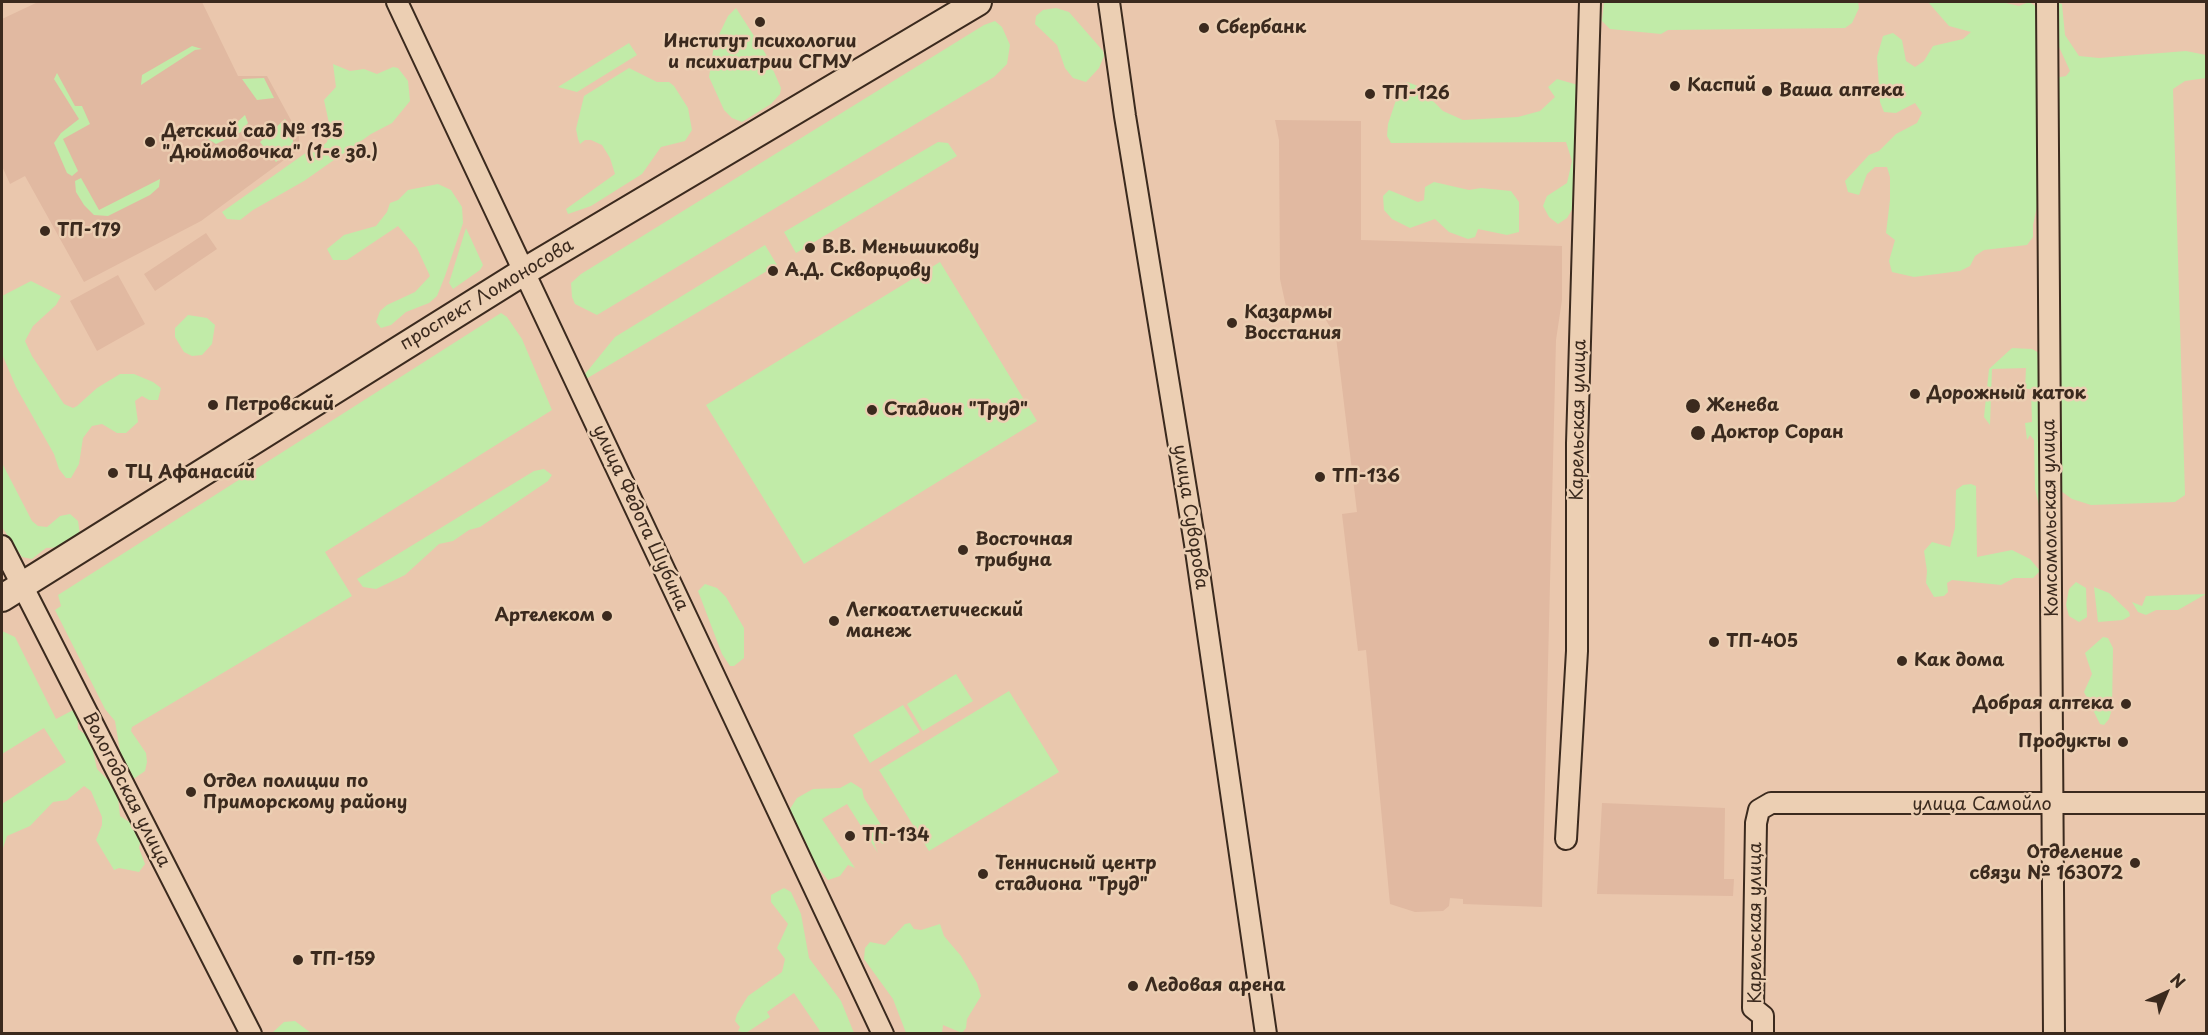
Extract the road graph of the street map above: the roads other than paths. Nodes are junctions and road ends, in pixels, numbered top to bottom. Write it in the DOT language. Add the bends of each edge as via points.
graph roads {
  1 [pos="397,2"];
  2 [pos="978,2"];
  3 [pos="1109,2"];
  4 [pos="1590,2"];
  5 [pos="2047,2"];
  6 [pos="525,271"];
  7 [pos="2,546"];
  8 [pos="12,592"];
  9 [pos="2206,803"];
  10 [pos="2053,805"];
  11 [pos="1759,810"];
  12 [pos="1566,839"];
  13 [pos="251,1034"];
  14 [pos="883,1034"];
  15 [pos="1266,1034"];
  16 [pos="1763,1034"];
  17 [pos="2054,1034"];
  1 -- 6 [label="street, улица Федота Шубина"];
  2 -- 6 [label="main road, проспект Ломоносова"];
  3 -- 15 [label="street, улица Суворова" via="1197,556"];
  4 -- 12 [label="street, Карельская улица" via="1577,443 1577,651"];
  5 -- 10 [label="street, Комсомольская улица"];
  6 -- 8 [label="main road, проспект Ломоносова"];
  6 -- 14 [label="street, улица Федота Шубина"];
  7 -- 8 [label="street, Вологодская улица"];
  8 -- 13 [label="street, Вологодская улица"];
  9 -- 10 [label="street, улица Самойло"];
  10 -- 11 [label="street, улица Самойло" via="1771,803"];
  10 -- 17 [label="street, Комсомольская улица"];
  11 -- 16 [label="street, Карельская улица" via="1753,1008 1763,1016"];
}
